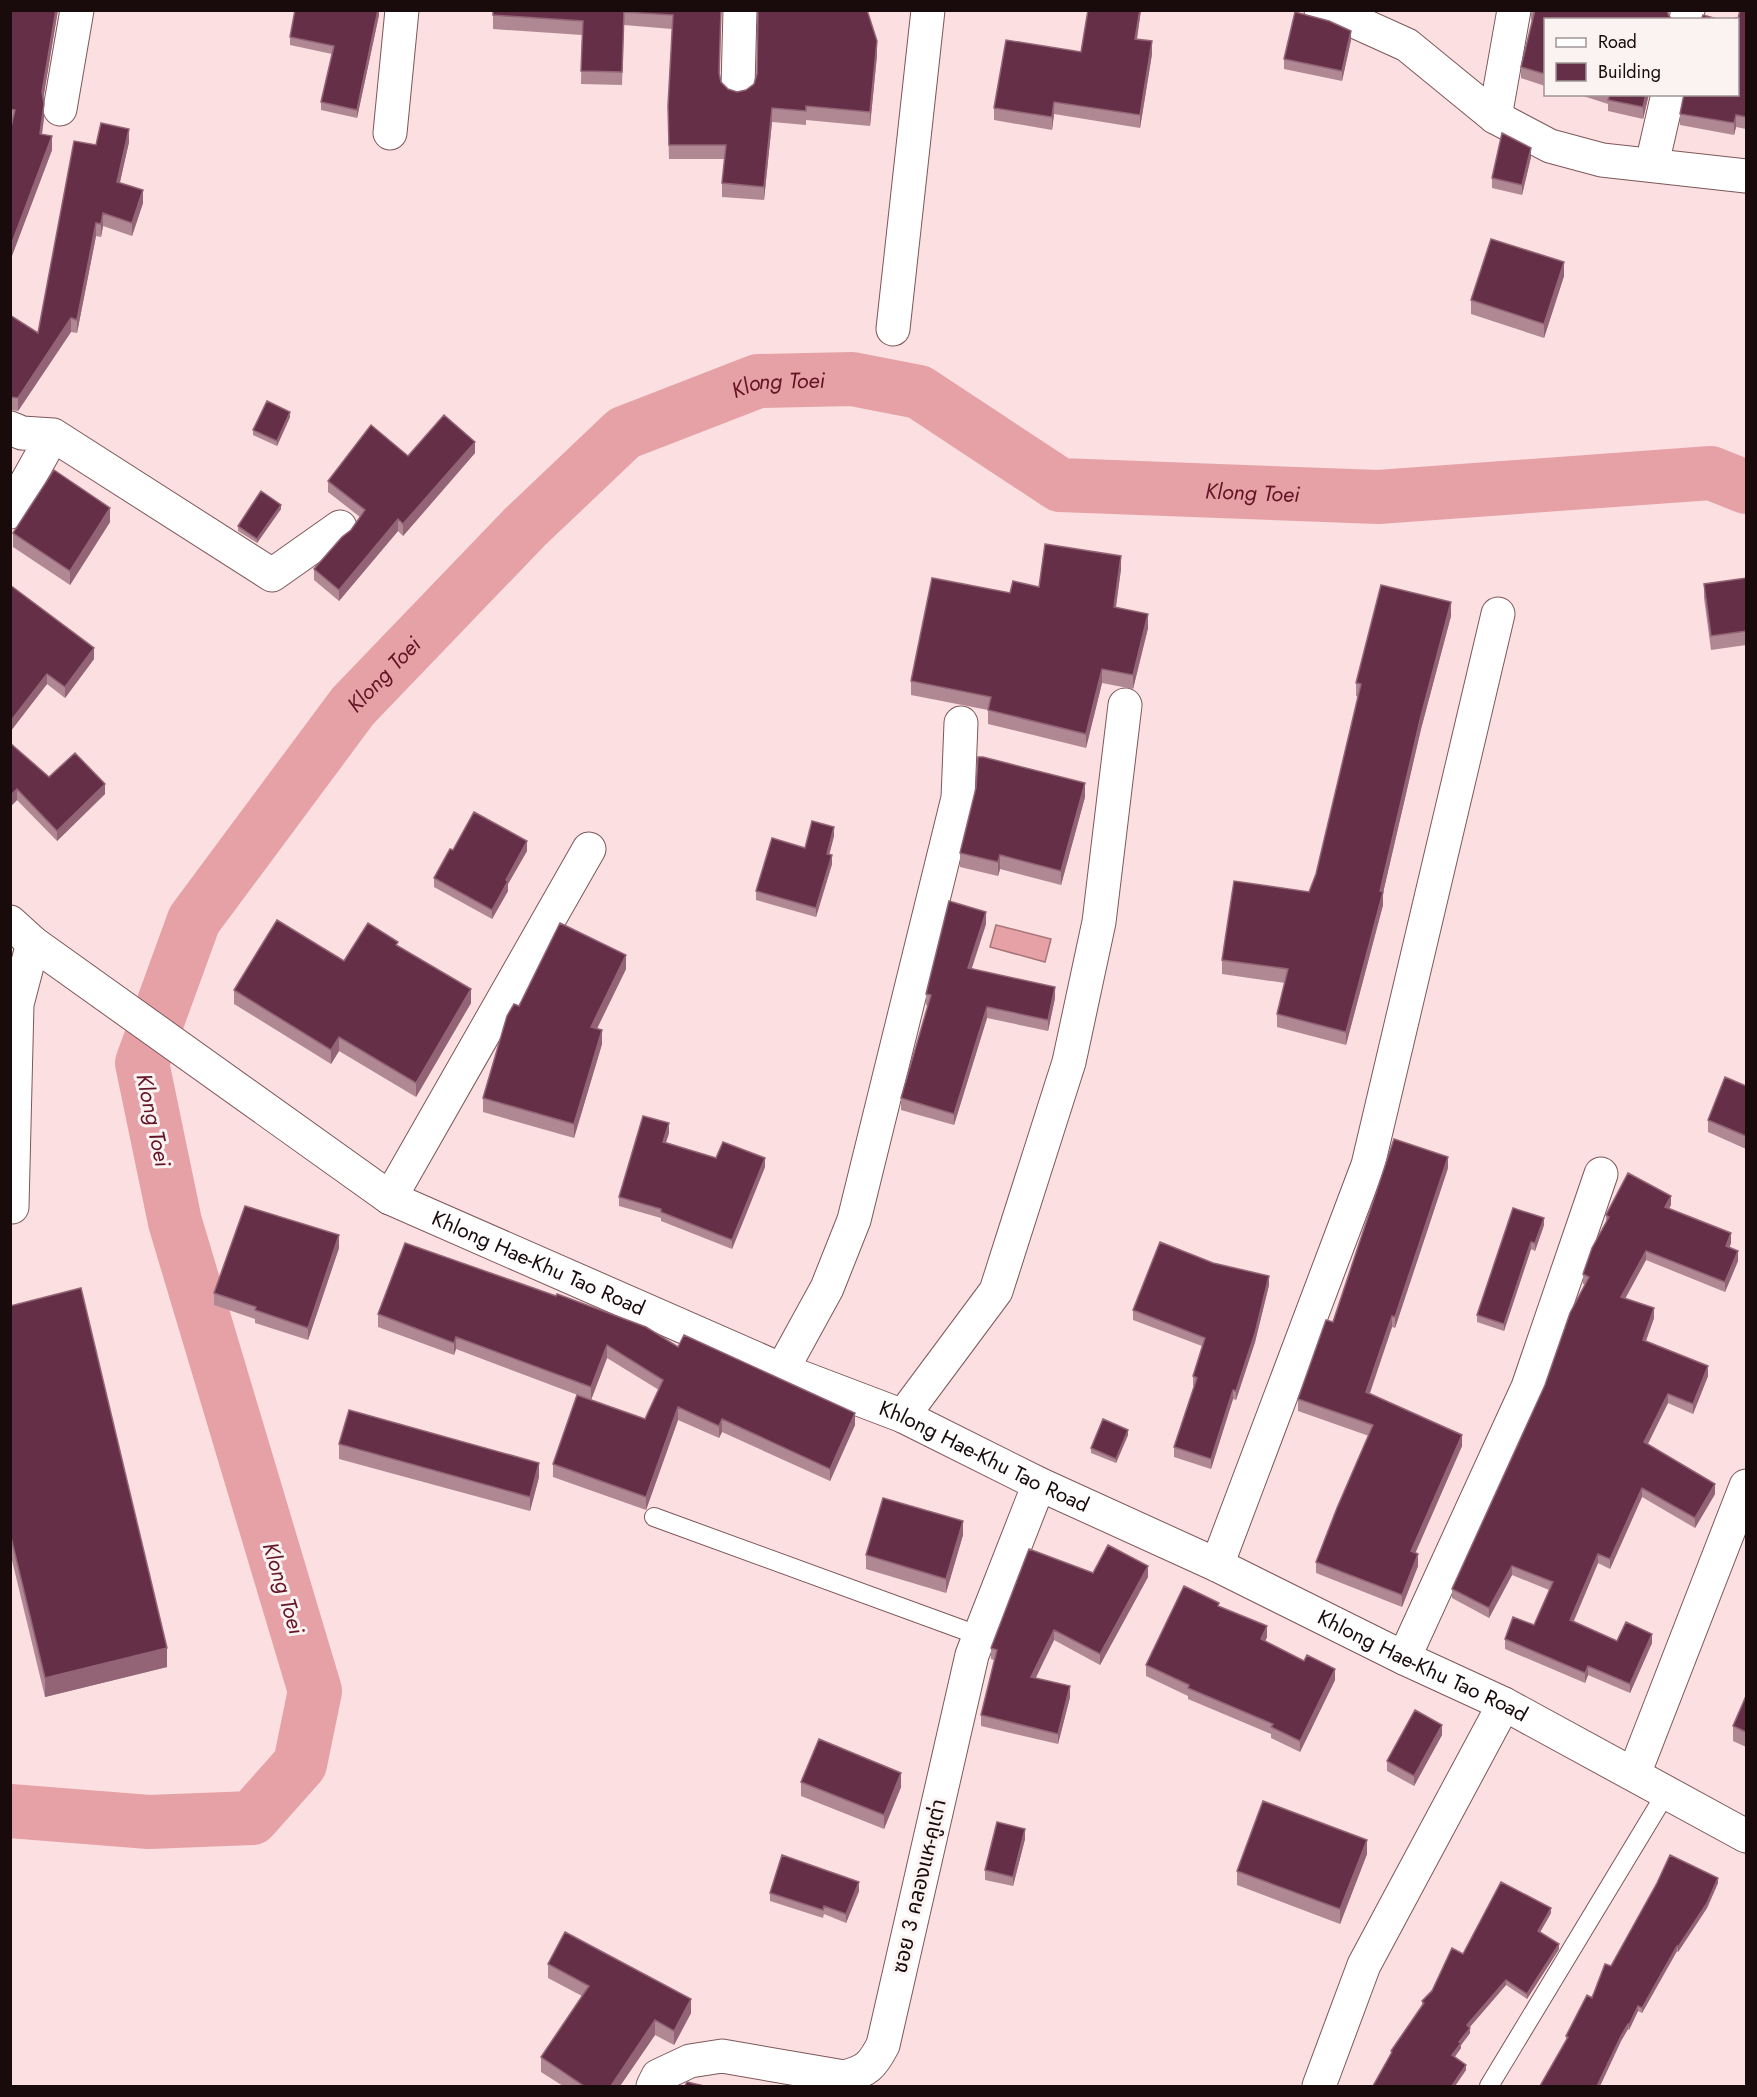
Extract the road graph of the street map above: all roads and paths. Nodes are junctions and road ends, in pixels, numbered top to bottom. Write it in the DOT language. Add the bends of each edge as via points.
graph roads {
  1 [pos="77,10"];
  2 [pos="402,10"];
  3 [pos="740,10"];
  4 [pos="927,10"];
  5 [pos="1321,10"];
  6 [pos="1514,10"];
  7 [pos="738,87"];
  8 [pos="1668,96"];
  9 [pos="60,109"];
  10 [pos="1495,117"];
  11 [pos="390,133"];
  12 [pos="1652,164"];
  13 [pos="1746,176"];
  14 [pos="893,329"];
  15 [pos="10,428"];
  16 [pos="53,435"];
  17 [pos="10,512"];
  18 [pos="340,527"];
  19 [pos="1498,614"];
  20 [pos="1125,705"];
  21 [pos="961,723"];
  22 [pos="589,849"];
  23 [pos="22,932"];
  24 [pos="1601,1174"];
  25 [pos="390,1198"];
  26 [pos="12,1207"];
  27 [pos="783,1370"];
  28 [pos="903,1416"];
  29 [pos="1039,1484"];
  30 [pos="1746,1486"];
  31 [pos="654,1517"];
  32 [pos="1217,1565"];
  33 [pos="980,1636"];
  34 [pos="1404,1658"];
  35 [pos="1504,1704"];
  36 [pos="1634,1774"];
  37 [pos="1666,1793"];
  38 [pos="1746,1836"];
  39 [pos="871,2080"];
  40 [pos="653,2086"];
  41 [pos="1319,2086"];
  42 [pos="1489,2086"];
  1 -- 9 [label="street"];
  2 -- 11 [label="street"];
  3 -- 7 [label="street"];
  4 -- 14 [label="street"];
  5 -- 10 [label="street" via="1334,12 1407,45"];
  6 -- 10 [label="street"];
  8 -- 12 [label="street"];
  10 -- 12 [label="street" via="1550,146 1602,160"];
  12 -- 13 [label="street"];
  15 -- 16 [label="street" via="22,433"];
  16 -- 17 [label="street"];
  16 -- 18 [label="street" via="272,575"];
  19 -- 32 [label="street" via="1368,1165"];
  20 -- 28 [label="street" via="1099,922 1069,1062 996,1291"];
  21 -- 27 [label="street" via="958,798 854,1220 827,1288"];
  22 -- 25 [label="street"];
  23 -- 25 [label="street, Khlong Hae-Khu Tao Road"];
  23 -- 26 [label="street"];
  24 -- 34 [label="street" via="1528,1387"];
  25 -- 27 [label="street, Khlong Hae-Khu Tao Road"];
  27 -- 28 [label="street, Khlong Hae-Khu Tao Road"];
  28 -- 29 [label="street, Khlong Hae-Khu Tao Road"];
  29 -- 32 [label="street, Khlong Hae-Khu Tao Road"];
  29 -- 33 [label="street, ซอย 3 คลองแห-คูเต่า"];
  30 -- 36 [label="street"];
  31 -- 33 [label="lane"];
  32 -- 34 [label="street, Khlong Hae-Khu Tao Road"];
  33 -- 39 [label="street, ซอย 3 คลองแห-คูเต่า" via="969,1666 883,2045"];
  34 -- 35 [label="street, Khlong Hae-Khu Tao Road"];
  35 -- 36 [label="street, Khlong Hae-Khu Tao Road"];
  35 -- 41 [label="street" via="1364,1965"];
  36 -- 37 [label="street, Khlong Hae-Khu Tao Road"];
  37 -- 38 [label="street, Khlong Hae-Khu Tao Road"];
  37 -- 42 [label="lane"];
  39 -- 40 [label="street, ซอย 3 คลองแห-คูเต่า" via="722,2056 690,2061 658,2076"];
}
